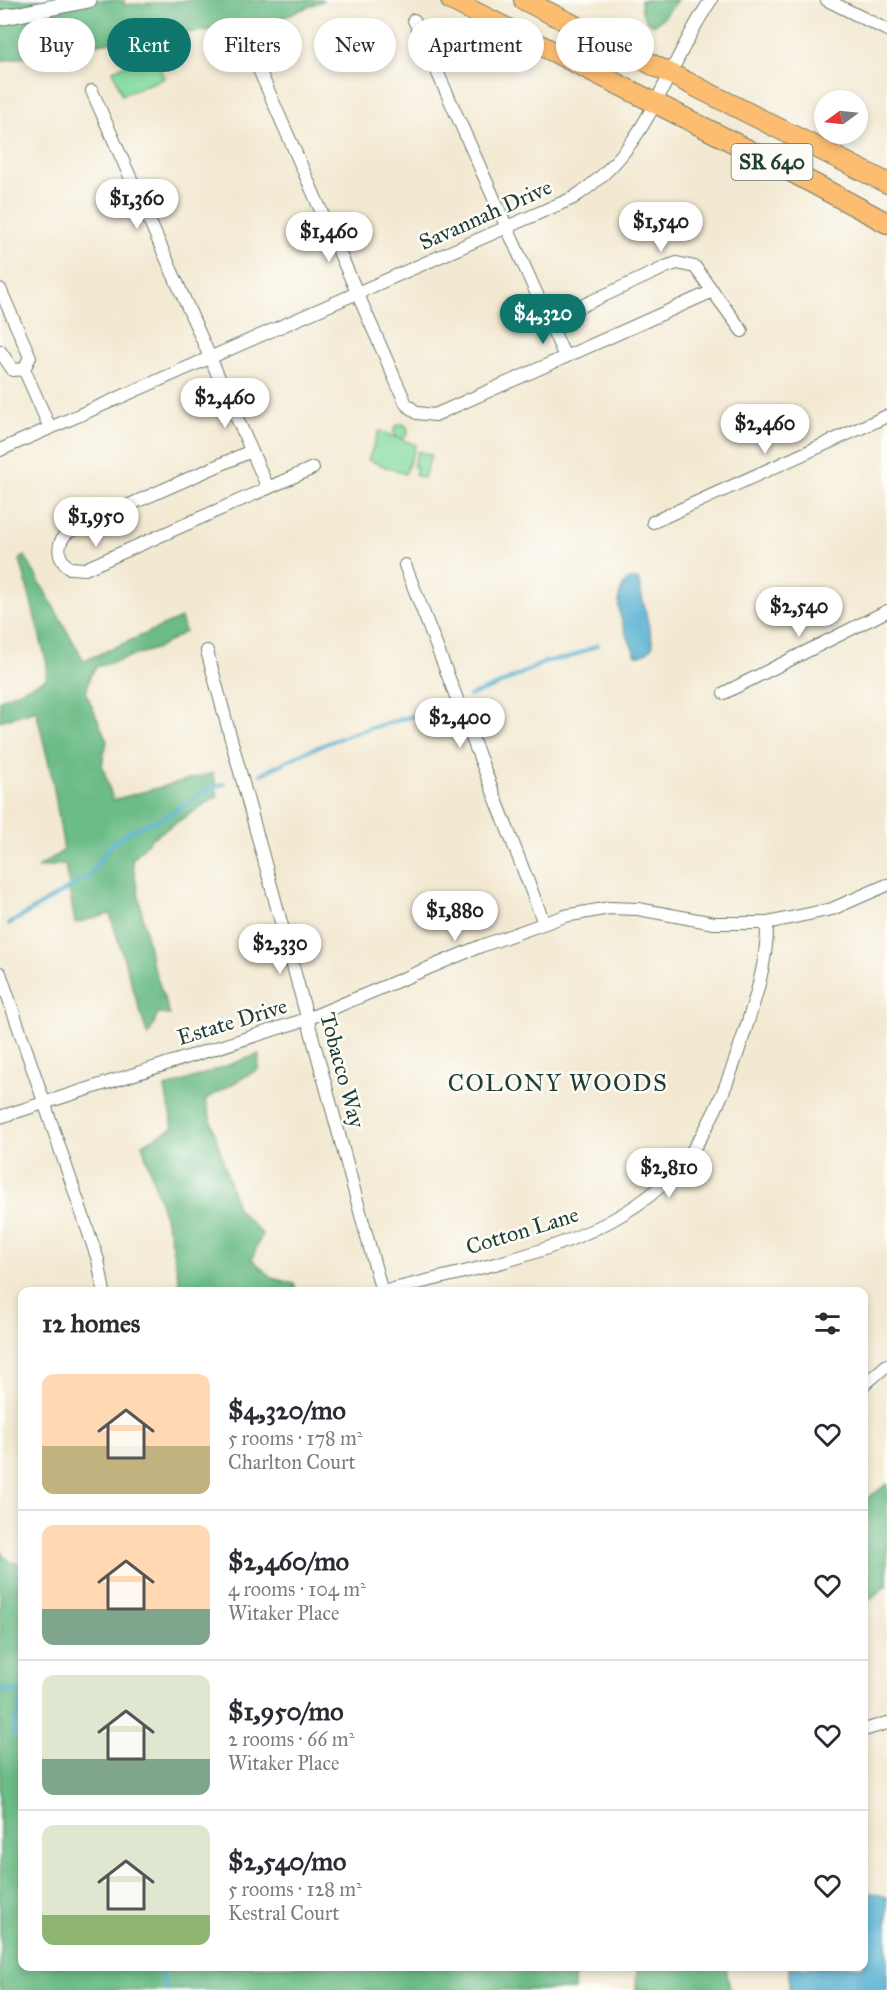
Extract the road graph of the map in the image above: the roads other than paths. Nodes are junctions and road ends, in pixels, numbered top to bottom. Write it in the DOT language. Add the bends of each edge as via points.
graph roads {
  1 [pos="89,0"];
  2 [pos="451,0"];
  3 [pos="524,0"];
  4 [pos="711,0"];
  5 [pos="827,0"];
  6 [pos="0,18"];
  7 [pos="887,30"];
  8 [pos="260,72"];
  9 [pos="437,72"];
  10 [pos="671,74"];
  11 [pos="92,91"];
  12 [pos="655,103"];
  13 [pos="887,183"];
  14 [pos="887,224"];
  15 [pos="506,227"];
  16 [pos="0,290"];
  17 [pos="713,291"];
  18 [pos="358,292"];
  19 [pos="549,321"];
  20 [pos="742,331"];
  21 [pos="0,351"];
  22 [pos="210,357"];
  23 [pos="565,357"];
  24 [pos="24,369"];
  25 [pos="887,416"];
  26 [pos="50,428"];
  27 [pos="0,450"];
  28 [pos="251,451"];
  29 [pos="313,468"];
  30 [pos="268,488"];
  31 [pos="654,522"];
  32 [pos="405,565"];
  33 [pos="887,611"];
  34 [pos="207,651"];
  35 [pos="724,693"];
  36 [pos="887,885"];
  37 [pos="543,923"];
  38 [pos="767,923"];
  39 [pos="0,973"];
  40 [pos="307,1019"];
  41 [pos="44,1102"];
  42 [pos="0,1116"];
  43 [pos="103,1287"];
  44 [pos="382,1287"];
  45 [pos="401,1287"];
  46 [pos="887,1365"];
  47 [pos="868,1382"];
  48 [pos="887,1724"];
  49 [pos="868,1729"];
  1 -- 6 [label="street"];
  2 -- 12 [label="main road, SR 640"];
  3 -- 10 [label="main road, SR 640"];
  4 -- 10 [label="street, Savannah Drive"];
  5 -- 7 [label="street"];
  8 -- 18 [label="street"];
  9 -- 15 [label="street"];
  10 -- 12 [label="street, Savannah Drive"];
  10 -- 13 [label="main road, SR 640"];
  11 -- 22 [label="street"];
  12 -- 14 [label="main road, SR 640"];
  12 -- 15 [label="street, Savannah Drive" via="622,157 602,178 573,198"];
  15 -- 18 [label="street, Savannah Drive"];
  15 -- 19 [label="street"];
  16 -- 24 [label="street" via="30,357"];
  17 -- 19 [label="street" via="695,267 677,263"];
  17 -- 20 [label="street"];
  17 -- 23 [label="street"];
  18 -- 22 [label="street, Savannah Drive"];
  18 -- 23 [label="street" via="406,404 424,415 435,415"];
  19 -- 23 [label="street"];
  21 -- 24 [label="street" via="13,370"];
  22 -- 26 [label="street, Savannah Drive"];
  22 -- 28 [label="street"];
  24 -- 26 [label="street"];
  25 -- 31 [label="street"];
  26 -- 27 [label="street, Savannah Drive"];
  28 -- 30 [label="street"];
  28 -- 30 [label="street" via="68,532 59,545 60,558 70,568 85,569"];
  29 -- 30 [label="street"];
  32 -- 37 [label="street"];
  33 -- 35 [label="street"];
  34 -- 40 [label="street, Tobacco Way"];
  36 -- 38 [label="street, Estate Drive" via="831,909"];
  37 -- 38 [label="street, Estate Drive" via="609,908 638,909 714,923"];
  37 -- 40 [label="street, Estate Drive"];
  38 -- 45 [label="street, Cotton Lane" via="765,954 729,1078 699,1140 666,1182 618,1218 558,1244"];
  39 -- 41 [label="street"];
  40 -- 41 [label="street, Estate Drive"];
  40 -- 44 [label="street, Tobacco Way"];
  41 -- 42 [label="street, Estate Drive"];
  41 -- 43 [label="street" via="98,1260"];
  46 -- 47 [label="street"];
  48 -- 49 [label="street"];
}
